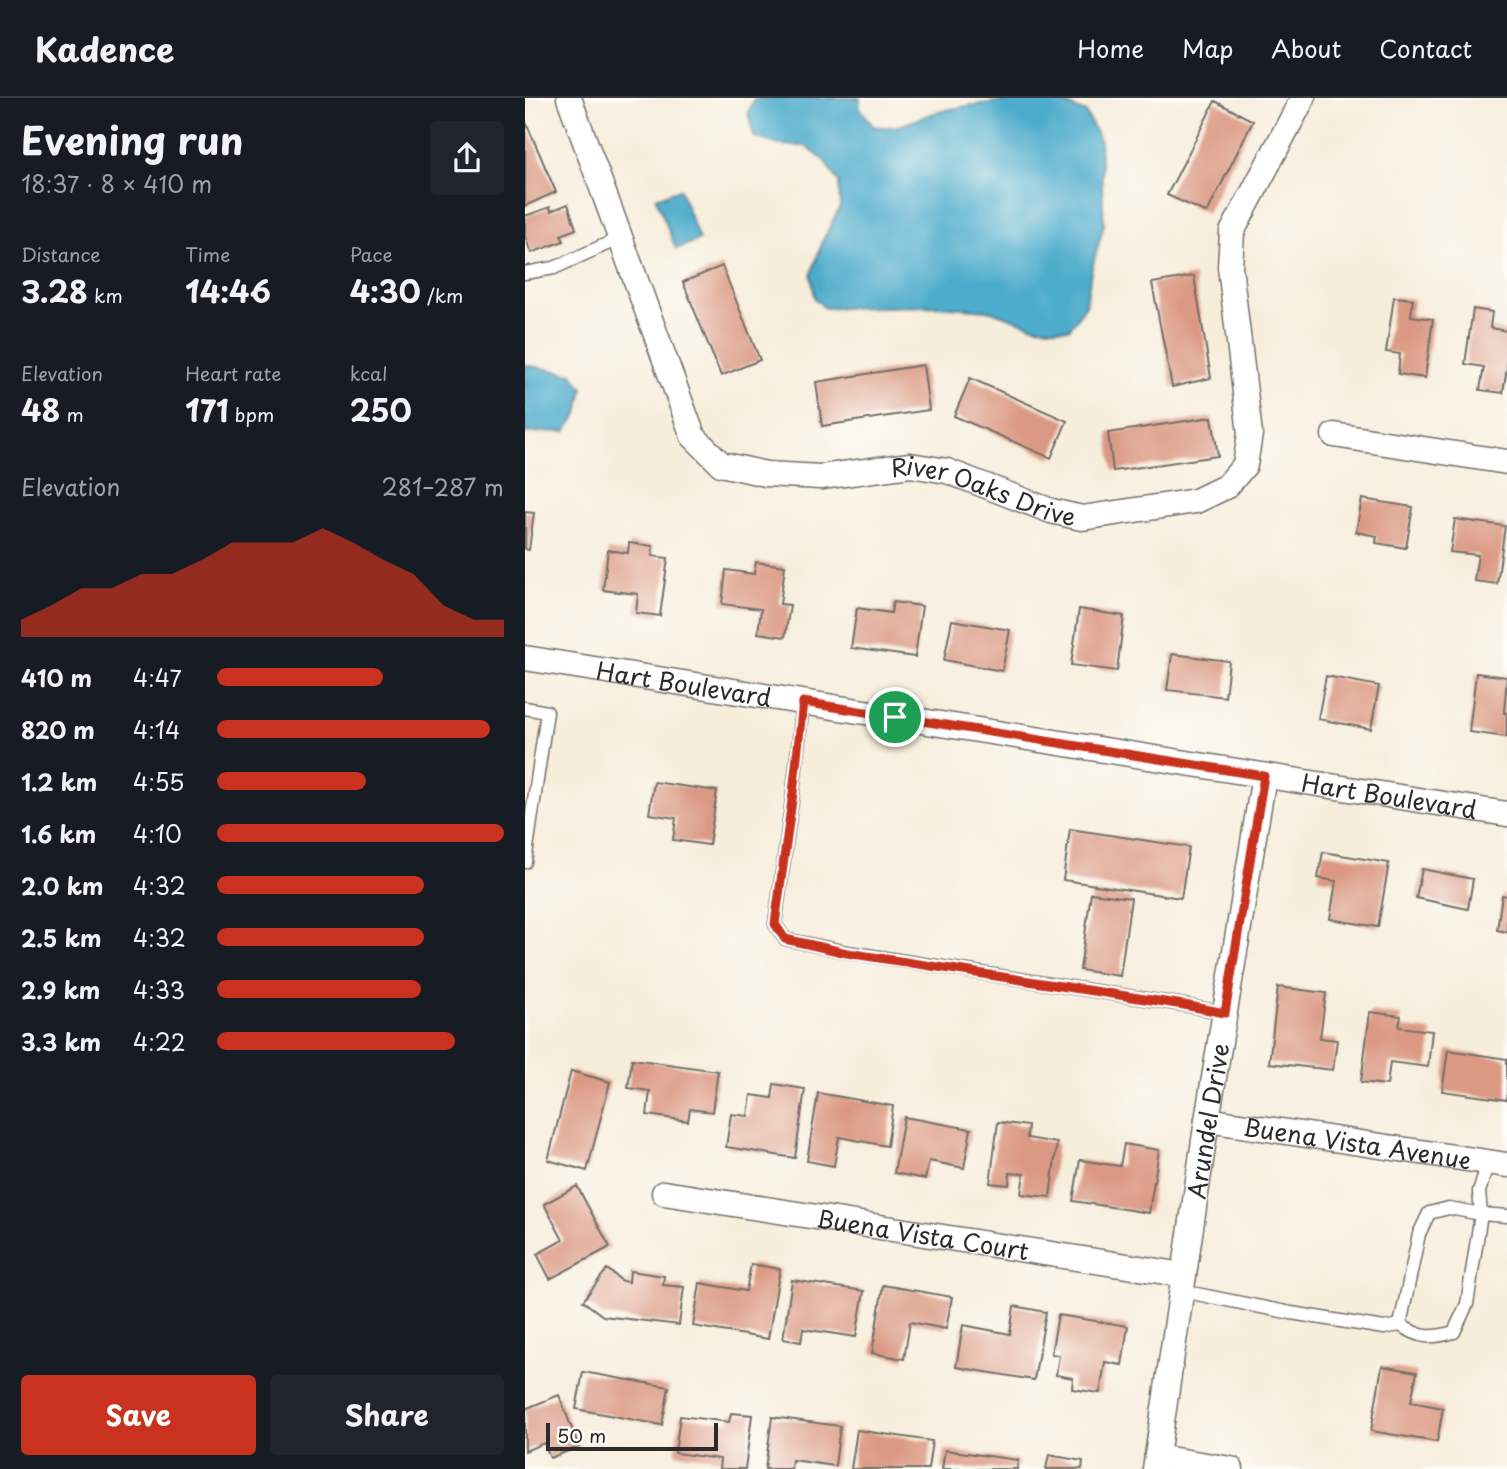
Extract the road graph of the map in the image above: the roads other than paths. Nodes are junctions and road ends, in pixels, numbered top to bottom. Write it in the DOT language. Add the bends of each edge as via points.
graph roads {
  1 [pos="569,98"];
  2 [pos="1303,98"];
  3 [pos="620,238"];
  4 [pos="525,273"];
  5 [pos="1334,435"];
  6 [pos="1507,462"];
  7 [pos="525,658"];
  8 [pos="803,702"];
  9 [pos="525,709"];
  10 [pos="1264,776"];
  11 [pos="1507,814"];
  12 [pos="525,862"];
  13 [pos="1225,1013"];
  14 [pos="1207,1120"];
  15 [pos="1498,1164"];
  16 [pos="664,1193"];
  17 [pos="1481,1214"];
  18 [pos="1507,1216"];
  19 [pos="1183,1283"];
  20 [pos="1400,1325"];
  21 [pos="1156,1463"];
  22 [pos="1231,1469"];
  1 -- 3 [label="street, River Oaks Drive"];
  2 -- 3 [label="street, River Oaks Drive" via="1232,232 1230,267 1250,434 1245,465 1227,486 1196,501 1082,519 947,471 910,465 821,477 766,474 721,464 694,436"];
  3 -- 4 [label="lane" via="554,268"];
  5 -- 6 [label="street"];
  7 -- 8 [label="street, Hart Boulevard"];
  8 -- 10 [label="street, Hart Boulevard"];
  8 -- 13 [label="lane" via="775,924 785,939 847,953"];
  9 -- 12 [label="lane" via="548,712"];
  10 -- 11 [label="street, Hart Boulevard"];
  10 -- 13 [label="street, Arundel Drive"];
  13 -- 14 [label="street, Arundel Drive"];
  14 -- 15 [label="street, Buena Vista Avenue"];
  14 -- 19 [label="street, Arundel Drive"];
  15 -- 17 [label="lane" via="1479,1192"];
  16 -- 19 [label="street, Buena Vista Court"];
  17 -- 18 [label="lane"];
  17 -- 20 [label="lane" via="1449,1208 1429,1213 1419,1234"];
  17 -- 20 [label="lane" via="1467,1304 1454,1332 1436,1338 1415,1335"];
  19 -- 20 [label="lane" via="1291,1313 1384,1328"];
  19 -- 21 [label="street, Arundel Drive"];
  21 -- 22 [label="street"];
}
